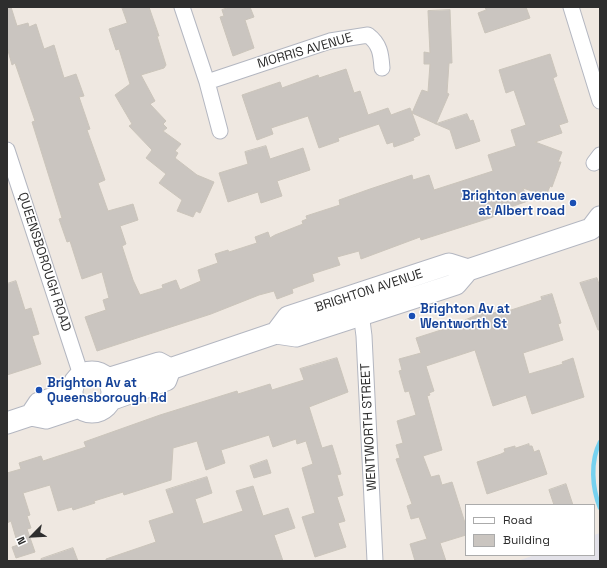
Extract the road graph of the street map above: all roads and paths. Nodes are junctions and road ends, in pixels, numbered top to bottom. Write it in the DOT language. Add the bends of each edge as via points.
graph roads {
  1 [pos="182,7"];
  2 [pos="571,7"];
  3 [pos="382,68"];
  4 [pos="207,82"];
  5 [pos="600,101"];
  6 [pos="220,131"];
  7 [pos="7,150"];
  8 [pos="597,226"];
  9 [pos="360,304"];
  10 [pos="170,369"];
  11 [pos="107,379"];
  12 [pos="77,391"];
  13 [pos="110,400"];
  14 [pos="7,423"];
  15 [pos="375,561"];
  1 -- 4 [label="street"];
  2 -- 5 [label="street"];
  3 -- 4 [label="street, MORRIS AVENUE" via="381,52 375,40 368,35 330,41"];
  4 -- 6 [label="street"];
  7 -- 12 [label="street, QUEENSBOROUGH ROAD"];
  8 -- 9 [label="main road, BRIGHTON AVENUE" via="468,270 449,264"];
  9 -- 10 [label="main road, BRIGHTON AVENUE" via="288,317 276,333"];
  9 -- 15 [label="street, WENTWORTH STREET"];
  10 -- 11 [label="main road" via="159,363"];
  10 -- 13 [label="main road" via="166,380"];
  11 -- 12 [label="main road" via="92,372"];
  11 -- 13 [label="main road" via="111,389"];
  12 -- 13 [label="main road" via="90,412 106,405"];
  12 -- 14 [label="main road" via="46,418 31,415"];
}
